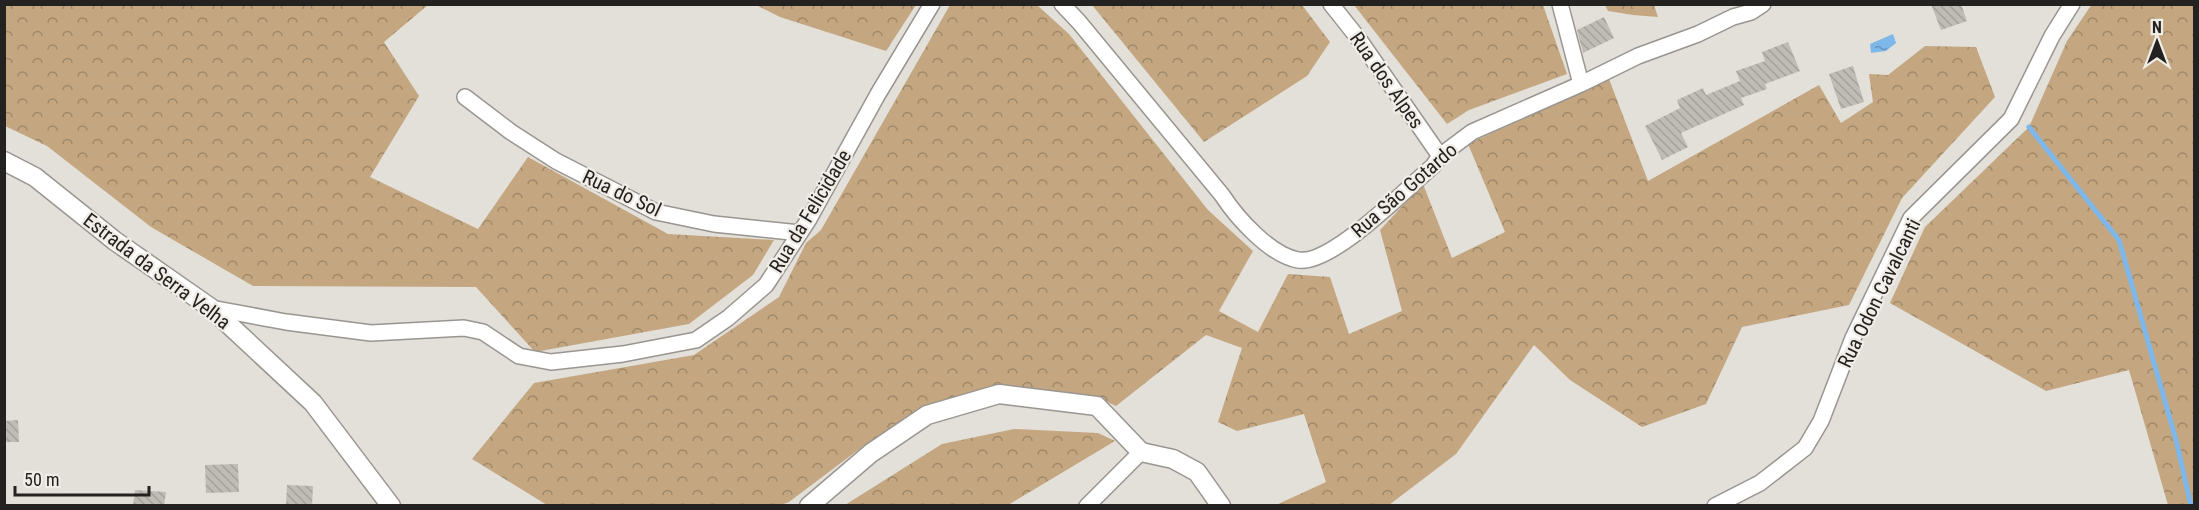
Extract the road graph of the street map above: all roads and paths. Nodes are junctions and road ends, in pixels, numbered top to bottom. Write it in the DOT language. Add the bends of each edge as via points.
graph roads {
  1 [pos="932,4"];
  2 [pos="1062,4"];
  3 [pos="1331,4"];
  4 [pos="1560,4"];
  5 [pos="1763,4"];
  6 [pos="2073,4"];
  7 [pos="1581,84"];
  8 [pos="465,97"];
  9 [pos="1440,156"];
  10 [pos="4,161"];
  11 [pos="800,233"];
  12 [pos="211,308"];
  13 [pos="1141,452"];
  14 [pos="391,506"];
  15 [pos="809,506"];
  16 [pos="1087,506"];
  17 [pos="1221,506"];
  18 [pos="1716,506"];
  1 -- 11 [label="street, Rua da Felicidade"];
  2 -- 9 [label="street, Rua São Gotardo" via="1235,214 1258,237 1285,255 1300,261 1345,241"];
  3 -- 9 [label="street, Rua dos Alpes"];
  4 -- 7 [label="street"];
  5 -- 7 [label="street, Rua São Gotardo"];
  6 -- 18 [label="street, Rua Odon Cavalcanti" via="2052,36 2011,118 1911,218 1853,338 1821,421 1805,448 1760,483"];
  7 -- 9 [label="street, Rua São Gotardo" via="1472,132"];
  8 -- 11 [label="street, Rua do Sol" via="556,161 656,212 714,224"];
  10 -- 12 [label="street, Estrada da Serra Velha" via="35,177 124,248"];
  11 -- 12 [label="street, Rua da Felicidade" via="765,285 696,340 623,354 551,362 519,356 483,332 464,328 371,333"];
  12 -- 14 [label="street, Estrada da Serra Velha" via="313,403"];
  13 -- 15 [label="street" via="1097,406 999,394 927,415 872,453"];
  13 -- 16 [label="street"];
  13 -- 17 [label="street" via="1173,459 1197,472"];
}
